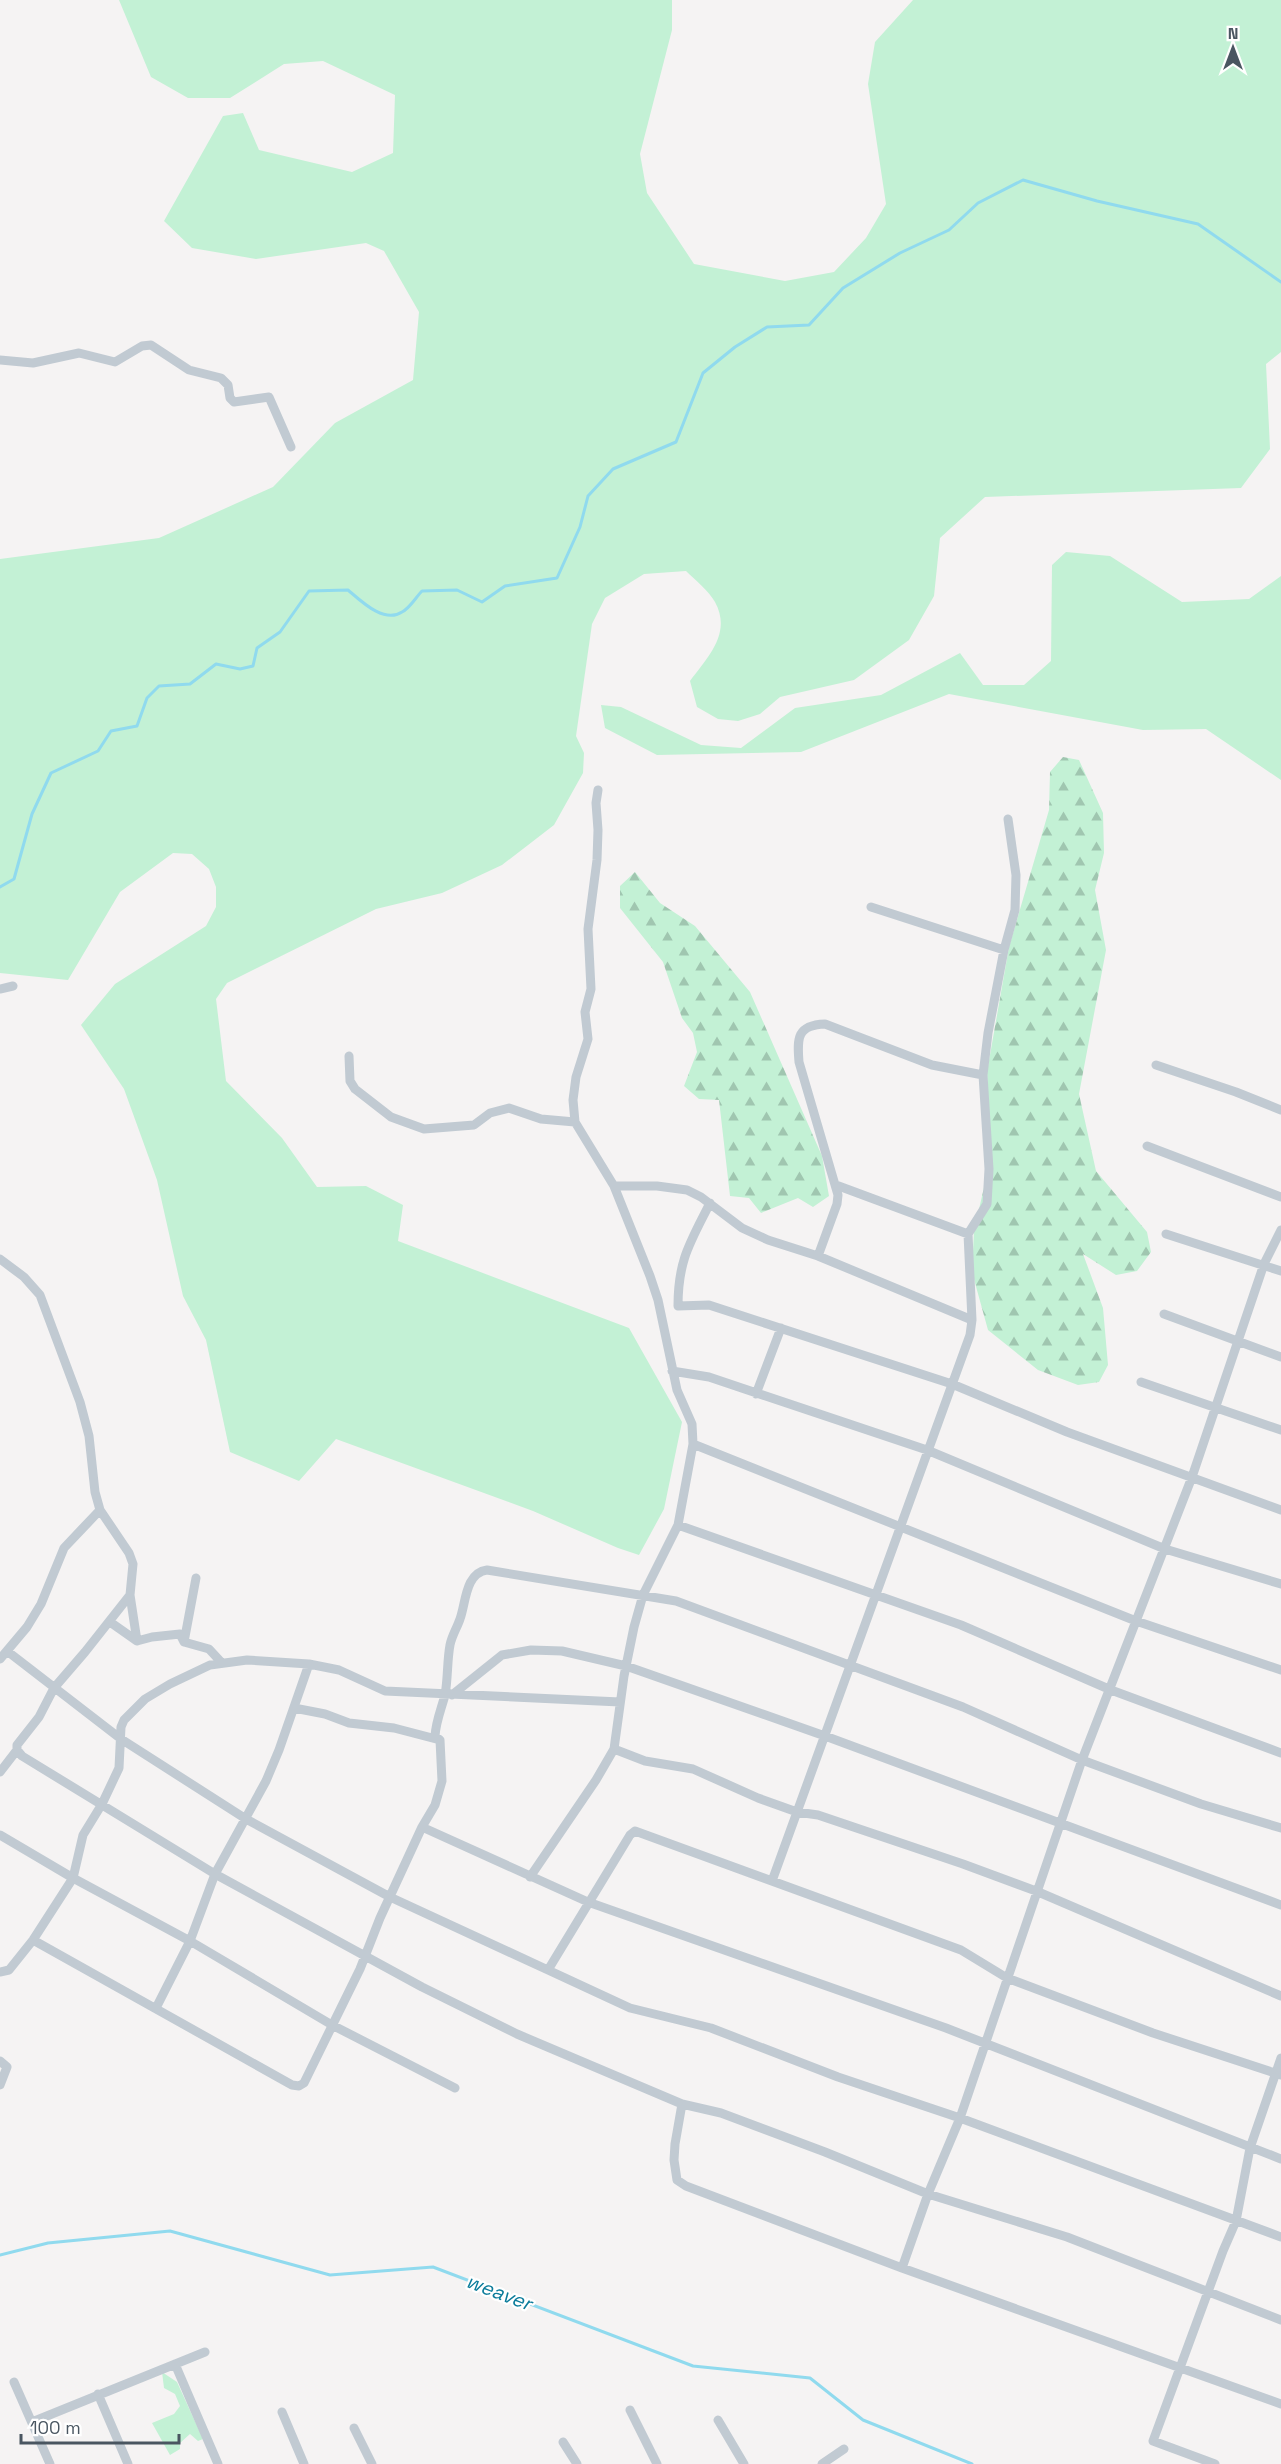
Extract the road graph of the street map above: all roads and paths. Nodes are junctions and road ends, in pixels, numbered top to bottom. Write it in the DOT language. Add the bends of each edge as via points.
graph roads {
  1 [pos="0,360"];
  2 [pos="291,447"];
  3 [pos="598,790"];
  4 [pos="1008,819"];
  5 [pos="871,907"];
  6 [pos="1004,950"];
  7 [pos="13,986"];
  8 [pos="0,989"];
  9 [pos="349,1056"];
  10 [pos="1156,1065"];
  11 [pos="983,1075"];
  12 [pos="1281,1110"];
  13 [pos="575,1122"];
  14 [pos="1147,1146"];
  15 [pos="614,1185"];
  16 [pos="836,1185"];
  17 [pos="1281,1197"];
  18 [pos="710,1203"];
  19 [pos="1281,1230"];
  20 [pos="968,1234"];
  21 [pos="1166,1234"];
  22 [pos="818,1256"];
  23 [pos="0,1259"];
  24 [pos="1264,1264"];
  25 [pos="1281,1271"];
  26 [pos="678,1306"];
  27 [pos="659,1307"];
  28 [pos="1164,1314"];
  29 [pos="972,1320"];
  30 [pos="781,1328"];
  31 [pos="1237,1342"];
  32 [pos="1281,1357"];
  33 [pos="672,1371"];
  34 [pos="1141,1382"];
  35 [pos="952,1384"];
  36 [pos="756,1394"];
  37 [pos="1216,1407"];
  38 [pos="1281,1430"];
  39 [pos="693,1444"];
  40 [pos="927,1450"];
  41 [pos="1192,1477"];
  42 [pos="100,1510"];
  43 [pos="1281,1510"];
  44 [pos="678,1526"];
  45 [pos="900,1526"];
  46 [pos="1165,1549"];
  47 [pos="196,1578"];
  48 [pos="1281,1584"];
  49 [pos="130,1595"];
  50 [pos="643,1595"];
  51 [pos="876,1595"];
  52 [pos="1136,1621"];
  53 [pos="110,1622"];
  54 [pos="137,1641"];
  55 [pos="184,1642"];
  56 [pos="7,1652"];
  57 [pos="0,1659"];
  58 [pos="221,1662"];
  59 [pos="309,1664"];
  60 [pos="849,1665"];
  61 [pos="626,1666"];
  62 [pos="1281,1670"];
  63 [pos="54,1688"];
  64 [pos="1111,1690"];
  65 [pos="448,1695"];
  66 [pos="620,1702"];
  67 [pos="294,1708"];
  68 [pos="825,1736"];
  69 [pos="121,1739"];
  70 [pos="440,1740"];
  71 [pos="614,1749"];
  72 [pos="16,1750"];
  73 [pos="1281,1753"];
  74 [pos="1082,1760"];
  75 [pos="0,1772"];
  76 [pos="102,1804"];
  77 [pos="797,1812"];
  78 [pos="246,1819"];
  79 [pos="1060,1824"];
  80 [pos="422,1827"];
  81 [pos="1281,1828"];
  82 [pos="0,1835"];
  83 [pos="215,1874"];
  84 [pos="531,1877"];
  85 [pos="72,1878"];
  86 [pos="771,1881"];
  87 [pos="1036,1891"];
  88 [pos="390,1897"];
  89 [pos="588,1902"];
  90 [pos="1281,1905"];
  91 [pos="33,1940"];
  92 [pos="190,1941"];
  93 [pos="365,1955"];
  94 [pos="548,1970"];
  95 [pos="0,1972"];
  96 [pos="1006,1978"];
  97 [pos="1281,1996"];
  98 [pos="156,2008"];
  99 [pos="332,2025"];
  100 [pos="984,2043"];
  101 [pos="1281,2058"];
  102 [pos="4,2064"];
  103 [pos="1278,2074"];
  104 [pos="0,2085"];
  105 [pos="455,2088"];
  106 [pos="682,2104"];
  107 [pos="960,2118"];
  108 [pos="1250,2148"];
  109 [pos="1281,2159"];
  110 [pos="928,2194"];
  111 [pos="1236,2221"];
  112 [pos="1281,2237"];
  113 [pos="902,2268"];
  114 [pos="1207,2292"];
  115 [pos="1281,2320"];
  116 [pos="205,2352"];
  117 [pos="175,2364"];
  118 [pos="1180,2367"];
  119 [pos="14,2382"];
  120 [pos="98,2394"];
  121 [pos="1281,2404"];
  122 [pos="630,2410"];
  123 [pos="282,2412"];
  124 [pos="718,2420"];
  125 [pos="32,2422"];
  126 [pos="354,2428"];
  127 [pos="563,2442"];
  128 [pos="844,2449"];
  129 [pos="50,2464"];
  130 [pos="128,2464"];
  131 [pos="218,2464"];
  132 [pos="304,2464"];
  133 [pos="372,2464"];
  134 [pos="577,2464"];
  135 [pos="657,2464"];
  136 [pos="744,2464"];
  137 [pos="822,2464"];
  138 [pos="1215,2464"];
  1 -- 2 [label="street" via="33,363 79,353 115,362 151,345 189,370 221,378 234,402 269,397"];
  3 -- 13 [label="street" via="597,860 588,929 588,1039 576,1077"];
  4 -- 6 [label="street" via="1016,875 1015,910"];
  5 -- 6 [label="street"];
  6 -- 11 [label="street"];
  7 -- 8 [label="street"];
  9 -- 13 [label="street" via="350,1081 355,1089 391,1117 424,1129 474,1125 490,1113 509,1108 541,1119"];
  10 -- 12 [label="street"];
  11 -- 16 [label="street" via="932,1065 825,1024 812,1024 802,1030 799,1062"];
  11 -- 20 [label="street" via="989,1169 987,1204"];
  13 -- 15 [label="street"];
  14 -- 17 [label="street"];
  15 -- 18 [label="street" via="671,1187 694,1193"];
  15 -- 27 [label="street"];
  16 -- 20 [label="street"];
  16 -- 22 [label="street" via="837,1204"];
  18 -- 22 [label="street" via="742,1228"];
  18 -- 26 [label="street" via="682,1262"];
  19 -- 24 [label="street"];
  20 -- 29 [label="street"];
  21 -- 24 [label="street"];
  22 -- 29 [label="street"];
  23 -- 42 [label="street" via="24,1277 39,1295 83,1413"];
  24 -- 25 [label="street"];
  24 -- 31 [label="street"];
  26 -- 27 [label="street"];
  26 -- 30 [label="street" via="709,1305"];
  27 -- 33 [label="street"];
  28 -- 31 [label="street"];
  29 -- 35 [label="street"];
  30 -- 35 [label="street"];
  30 -- 36 [label="street"];
  31 -- 32 [label="street"];
  31 -- 37 [label="street"];
  33 -- 36 [label="street" via="700,1374"];
  33 -- 39 [label="street" via="682,1406 692,1424"];
  34 -- 37 [label="street"];
  35 -- 40 [label="street"];
  35 -- 41 [label="street" via="1067,1432"];
  36 -- 40 [label="street"];
  37 -- 38 [label="street"];
  37 -- 41 [label="street"];
  39 -- 44 [label="street"];
  39 -- 45 [label="street"];
  40 -- 45 [label="street"];
  40 -- 46 [label="street"];
  41 -- 43 [label="street"];
  41 -- 46 [label="street"];
  42 -- 49 [label="street" via="133,1564"];
  42 -- 56 [label="street" via="64,1548 41,1604"];
  44 -- 50 [label="street"];
  44 -- 51 [label="street"];
  45 -- 51 [label="street"];
  45 -- 52 [label="street"];
  46 -- 48 [label="street"];
  46 -- 52 [label="street"];
  47 -- 55 [label="street"];
  49 -- 53 [label="street"];
  49 -- 54 [label="street"];
  50 -- 60 [label="street" via="676,1601"];
  50 -- 61 [label="street"];
  50 -- 65 [label="street" via="480,1571 470,1584 453,1634"];
  51 -- 60 [label="street"];
  51 -- 64 [label="street" via="961,1625"];
  52 -- 62 [label="street"];
  52 -- 64 [label="street"];
  53 -- 54 [label="street"];
  53 -- 63 [label="street"];
  54 -- 55 [label="street" via="180,1634"];
  55 -- 58 [label="street" via="208,1649"];
  56 -- 57 [label="street"];
  56 -- 63 [label="street"];
  58 -- 59 [label="street"];
  58 -- 69 [label="street" via="145,1699 124,1720"];
  59 -- 65 [label="street" via="339,1670 385,1691"];
  59 -- 67 [label="street"];
  60 -- 68 [label="street"];
  60 -- 74 [label="street" via="963,1707"];
  61 -- 65 [label="street" via="562,1651 531,1650 502,1655"];
  61 -- 66 [label="street"];
  61 -- 68 [label="street"];
  63 -- 69 [label="street"];
  63 -- 72 [label="street"];
  64 -- 73 [label="street"];
  64 -- 74 [label="street"];
  65 -- 66 [label="street"];
  65 -- 70 [label="street" via="436,1723 435,1736"];
  66 -- 71 [label="street"];
  67 -- 70 [label="street"];
  67 -- 78 [label="street" via="266,1781"];
  68 -- 77 [label="street"];
  68 -- 79 [label="street"];
  69 -- 76 [label="street" via="119,1768"];
  69 -- 78 [label="street"];
  70 -- 80 [label="street" via="442,1781 435,1805"];
  71 -- 77 [label="street" via="645,1761 693,1769"];
  71 -- 84 [label="street"];
  72 -- 75 [label="street"];
  72 -- 76 [label="street"];
  74 -- 79 [label="street"];
  74 -- 81 [label="street"];
  76 -- 83 [label="street"];
  76 -- 85 [label="street" via="82,1835"];
  77 -- 86 [label="street"];
  77 -- 87 [label="street" via="818,1815"];
  78 -- 83 [label="street"];
  78 -- 88 [label="street"];
  79 -- 87 [label="street"];
  79 -- 90 [label="street"];
  80 -- 84 [label="street"];
  80 -- 88 [label="street"];
  82 -- 85 [label="street"];
  83 -- 92 [label="street"];
  83 -- 93 [label="street"];
  84 -- 89 [label="street"];
  85 -- 91 [label="street"];
  85 -- 92 [label="street"];
  86 -- 89 [label="street" via="635,1831"];
  86 -- 96 [label="street" via="961,1950"];
  87 -- 96 [label="street"];
  87 -- 97 [label="street"];
  88 -- 93 [label="street"];
  88 -- 94 [label="street"];
  89 -- 94 [label="street"];
  89 -- 100 [label="street"];
  91 -- 95 [label="street" via="9,1970"];
  91 -- 98 [label="street"];
  92 -- 98 [label="street"];
  92 -- 99 [label="street"];
  93 -- 99 [label="street"];
  93 -- 106 [label="street" via="488,2021"];
  94 -- 107 [label="street" via="630,2008 711,2028"];
  96 -- 100 [label="street"];
  96 -- 103 [label="street"];
  98 -- 99 [label="street" via="299,2086 308,2078"];
  99 -- 105 [label="street"];
  100 -- 107 [label="street"];
  100 -- 108 [label="street"];
  101 -- 103 [label="street"];
  102 -- 104 [label="street" via="7,2073"];
  103 -- 108 [label="street"];
  106 -- 110 [label="street" via="741,2121"];
  106 -- 113 [label="street" via="675,2144 677,2180"];
  107 -- 110 [label="street"];
  107 -- 111 [label="street"];
  108 -- 109 [label="street"];
  108 -- 111 [label="street"];
  110 -- 113 [label="street"];
  110 -- 114 [label="street" via="1067,2237"];
  111 -- 112 [label="street"];
  111 -- 114 [label="street"];
  113 -- 118 [label="street"];
  114 -- 115 [label="street"];
  114 -- 118 [label="street"];
  116 -- 117 [label="street"];
  117 -- 120 [label="street"];
  117 -- 131 [label="street"];
  118 -- 121 [label="street"];
  118 -- 138 [label="street" via="1153,2441"];
  119 -- 125 [label="street"];
  120 -- 125 [label="street"];
  120 -- 130 [label="street"];
  122 -- 135 [label="street"];
  123 -- 132 [label="street"];
  124 -- 136 [label="street"];
  125 -- 129 [label="street"];
  126 -- 133 [label="street"];
  127 -- 134 [label="street"];
  128 -- 137 [label="street"];
}
